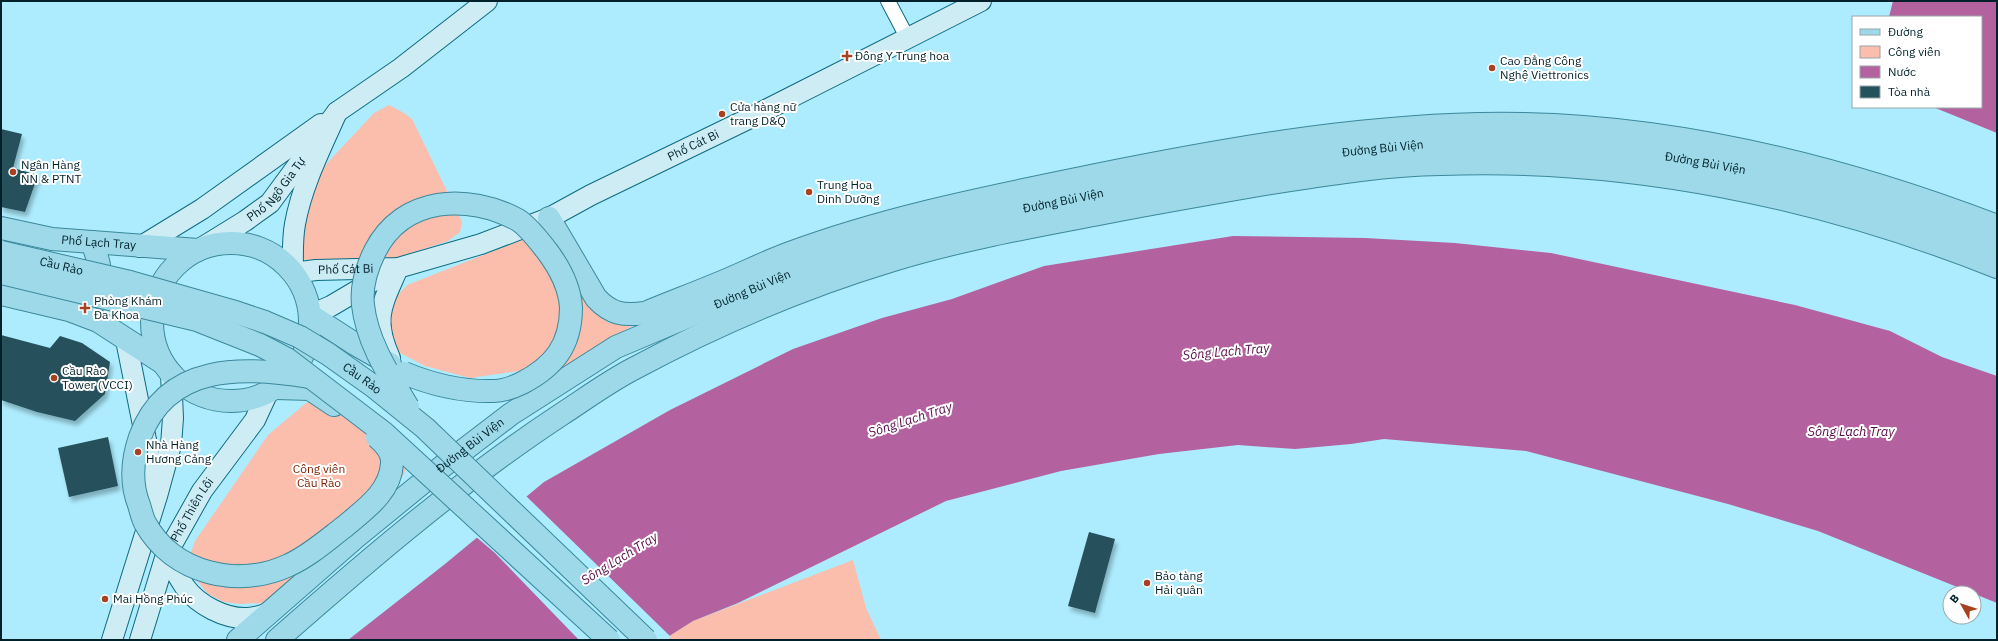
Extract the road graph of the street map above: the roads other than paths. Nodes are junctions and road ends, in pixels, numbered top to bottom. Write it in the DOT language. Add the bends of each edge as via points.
graph roads {
  1 [pos="487,1"];
  2 [pos="888,1"];
  3 [pos="981,1"];
  4 [pos="908,39"];
  5 [pos="337,112"];
  6 [pos="549,218"];
  7 [pos="1997,226"];
  8 [pos="1,228"];
  9 [pos="92,242"];
  10 [pos="1997,246"];
  11 [pos="140,247"];
  12 [pos="198,250"];
  13 [pos="1,252"];
  14 [pos="790,263"];
  15 [pos="1997,266"];
  16 [pos="398,268"];
  17 [pos="1,273"];
  18 [pos="294,273"];
  19 [pos="1,294"];
  20 [pos="69,310"];
  21 [pos="310,315"];
  22 [pos="126,340"];
  23 [pos="167,369"];
  24 [pos="399,369"];
  25 [pos="311,378"];
  26 [pos="272,390"];
  27 [pos="414,418"];
  28 [pos="157,496"];
  29 [pos="166,555"];
  30 [pos="266,614"];
  31 [pos="112,640"];
  32 [pos="140,640"];
  33 [pos="238,640"];
  34 [pos="277,640"];
  35 [pos="608,640"];
  36 [pos="646,640"];
  1 -- 5 [label="main road, Phố Ngô Gia Tự" via="401,68"];
  2 -- 4 [label="street"];
  3 -- 4 [label="main road, Phố Cát Bi"];
  4 -- 6 [label="main road, Phố Cát Bi"];
  5 -- 11 [label="main road" via="202,209"];
  5 -- 12 [label="main road, Phố Ngô Gia Tự" via="270,202"];
  5 -- 18 [label="main road, Phố Ngô Gia Tự" via="312,168 299,208 293,246"];
  6 -- 14 [label="main road, Đường Bùi Viện" via="596,298 606,308 618,314 645,313"];
  6 -- 16 [label="main road, Phố Cát Bi" via="481,244"];
  7 -- 14 [label="main road, Đường Bùi Viện" via="1886,187 1799,162 1717,145 1630,132 1482,124 1330,135 1137,167 947,206 872,226"];
  8 -- 9 [label="main road, Phố Lạch Tray" via="49,238"];
  9 -- 11 [label="main road, Phố Lạch Tray"];
  9 -- 20 [label="main road" via="100,265 100,282 86,302"];
  10 -- 14 [label="main road, Đường Bùi Viện" via="1906,213 1828,189 1745,170 1590,147 1441,143 1373,148 1220,171 978,218"];
  11 -- 12 [label="main road, Phố Lạch Tray"];
  12 -- 18 [label="main road" via="224,243 250,245 274,255"];
  12 -- 23 [label="main road" via="178,263 163,281 154,303 152,327 157,350"];
  13 -- 27 [label="main road, Cầu Rào, bridge" via="159,289 265,322 300,337 328,354"];
  14 -- 30 [label="main road, Đường Bùi Viện" via="616,347 511,414 430,476"];
  15 -- 34 [label="main road, Đường Bùi Viện" via="1899,231 1822,208 1740,189 1585,168 1514,164 1442,164 1376,168 1144,205 982,237 894,259 804,289 720,325 629,371 534,432 459,487 382,548"];
  16 -- 18 [label="main road, Phố Cát Bi"];
  16 -- 21 [label="main road, Phố Cát Bi"];
  16 -- 24 [label="main road" via="380,314 382,341"];
  17 -- 25 [label="main road, Cầu Rào, bridge" via="197,320 260,345 287,359"];
  18 -- 21 [label="main road" via="305,293"];
  19 -- 20 [label="main road"];
  20 -- 22 [label="main road" via="98,321"];
  21 -- 24 [label="main road"];
  21 -- 26 [label="main road" via="309,336 303,356 291,374"];
  22 -- 23 [label="main road"];
  22 -- 28 [label="main road"];
  23 -- 26 [label="main road" via="187,388 206,398 227,402"];
  23 -- 28 [label="main road" via="173,418 171,445"];
  24 -- 27 [label="main road, bridge" via="441,386 496,392 516,385 549,366 561,350 568,331 571,308 565,281 556,262 519,221 481,206 462,202 442,204 427,207 401,220 379,243 371,259 364,285 366,323 379,355"];
  25 -- 26 [label="main road, bridge" via="282,372 238,370 206,375 175,390 151,414 137,444 132,476 134,492 145,523 164,547 186,564 230,577 261,575 290,565 312,552 367,508 386,486 393,462 390,451 375,435 349,414 310,389"];
  25 -- 35 [label="main road, Cầu Rào, bridge" via="384,433"];
  26 -- 29 [label="main road, Phố Thiên Lôi" via="255,420 202,491"];
  27 -- 36 [label="main road, Cầu Rào, bridge"];
  28 -- 31 [label="main road"];
  29 -- 30 [label="main road" via="185,587 198,600 214,610 247,618"];
  29 -- 32 [label="main road, Phố Thiên Lôi"];
  30 -- 33 [label="main road, Đường Bùi Viện"];
}
